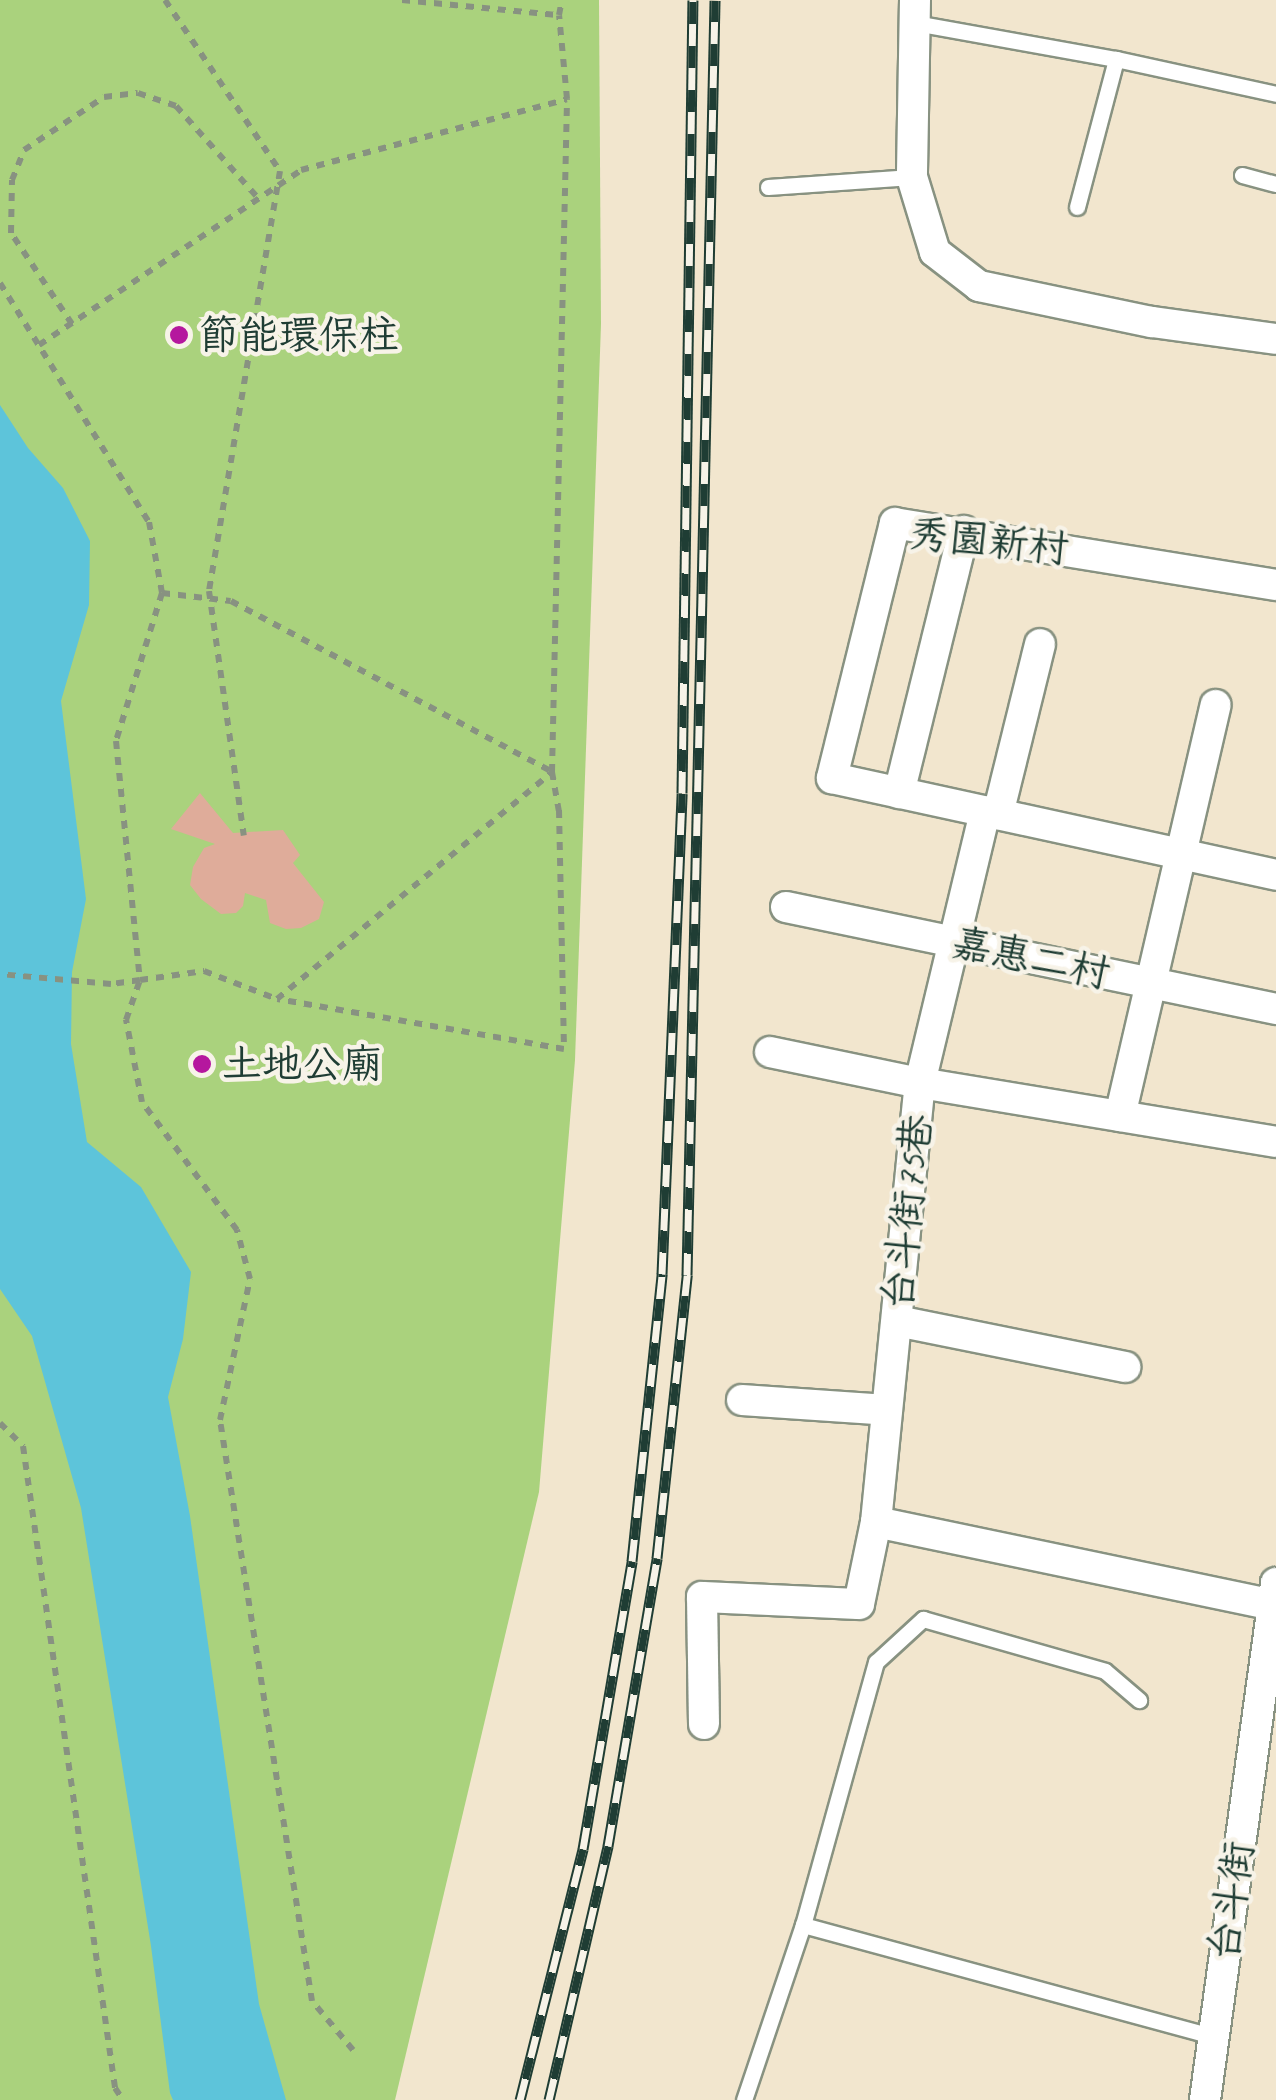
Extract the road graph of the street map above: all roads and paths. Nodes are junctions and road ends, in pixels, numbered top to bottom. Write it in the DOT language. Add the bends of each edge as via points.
graph roads {
  1 [pos="165,0"];
  2 [pos="402,0"];
  3 [pos="562,0"];
  4 [pos="915,12"];
  5 [pos="559,15"];
  6 [pos="1116,58"];
  7 [pos="1276,94"];
  8 [pos="567,99"];
  9 [pos="1242,176"];
  10 [pos="912,177"];
  11 [pos="1276,184"];
  12 [pos="768,187"];
  13 [pos="258,199"];
  14 [pos="1077,207"];
  15 [pos="0,283"];
  16 [pos="72,324"];
  17 [pos="1276,340"];
  18 [pos="39,345"];
  19 [pos="964,531"];
  20 [pos="1276,585"];
  21 [pos="162,593"];
  22 [pos="1040,644"];
  23 [pos="1216,704"];
  24 [pos="552,772"];
  25 [pos="898,793"];
  26 [pos="991,813"];
  27 [pos="244,836"];
  28 [pos="1181,855"];
  29 [pos="1276,875"];
  30 [pos="786,907"];
  31 [pos="955,942"];
  32 [pos="0,974"];
  33 [pos="140,980"];
  34 [pos="1153,983"];
  35 [pos="277,999"];
  36 [pos="1276,1009"];
  37 [pos="770,1052"];
  38 [pos="920,1082"];
  39 [pos="1120,1116"];
  40 [pos="1276,1142"];
  41 [pos="896,1320"];
  42 [pos="1125,1366"];
  43 [pos="742,1400"];
  44 [pos="888,1410"];
  45 [pos="0,1423"];
  46 [pos="876,1522"];
  47 [pos="1275,1598"];
  48 [pos="1139,1700"];
  49 [pos="704,1724"];
  50 [pos="803,1925"];
  51 [pos="1212,2036"];
  52 [pos="353,2050"];
  53 [pos="123,2100"];
  54 [pos="744,2100"];
  55 [pos="1205,2100"];
  1 -- 27 [label="path" via="280,170 209,591"];
  2 -- 5 [label="path"];
  3 -- 5 [label="path"];
  4 -- 6 [label="lane"];
  4 -- 10 [label="street"];
  5 -- 8 [label="path"];
  6 -- 7 [label="lane"];
  6 -- 14 [label="lane"];
  8 -- 13 [label="path" via="302,170"];
  8 -- 24 [label="path"];
  9 -- 11 [label="lane"];
  10 -- 12 [label="lane"];
  10 -- 17 [label="street" via="935,252 979,286"];
  13 -- 16 [label="path"];
  13 -- 16 [label="path" via="176,106 138,93 104,97 40,139 24,150 12,180 11,233"];
  15 -- 18 [label="path"];
  16 -- 18 [label="path"];
  18 -- 21 [label="path" via="149,522"];
  19 -- 20 [label="street, 秀園新村"];
  19 -- 25 [label="street"];
  19 -- 25 [label="street, 秀園新村" via="894,523 832,778"];
  21 -- 24 [label="path" via="232,601"];
  21 -- 33 [label="path" via="116,741"];
  22 -- 26 [label="street"];
  23 -- 28 [label="street"];
  24 -- 35 [label="path"];
  24 -- 35 [label="path" via="559,810 564,1049"];
  25 -- 26 [label="street"];
  26 -- 28 [label="street"];
  26 -- 31 [label="street"];
  28 -- 29 [label="street"];
  28 -- 34 [label="street"];
  30 -- 31 [label="street, 嘉惠二村"];
  31 -- 34 [label="street, 嘉惠二村"];
  31 -- 38 [label="street"];
  32 -- 33 [label="path" via="111,984"];
  33 -- 35 [label="path" via="204,971"];
  33 -- 52 [label="path" via="126,1020 142,1102 237,1230 250,1279 220,1420 312,2001"];
  34 -- 36 [label="street, 嘉惠二村"];
  34 -- 39 [label="street"];
  37 -- 38 [label="street"];
  38 -- 39 [label="street, 台斗街75巷"];
  38 -- 41 [label="street, 台斗街75巷"];
  39 -- 40 [label="street, 台斗街75巷"];
  41 -- 42 [label="street"];
  41 -- 44 [label="street, 台斗街75巷"];
  43 -- 44 [label="street"];
  44 -- 46 [label="street, 台斗街75巷"];
  45 -- 53 [label="path" via="23,1446 112,2068"];
  46 -- 47 [label="street"];
  46 -- 49 [label="street, 台斗街75巷" via="859,1604 702,1597"];
  47 -- 51 [label="street, 台斗街"];
  48 -- 50 [label="lane" via="1105,1671 923,1619 876,1662"];
  50 -- 51 [label="lane"];
  50 -- 54 [label="lane"];
  51 -- 55 [label="street, 台斗街"];
}
